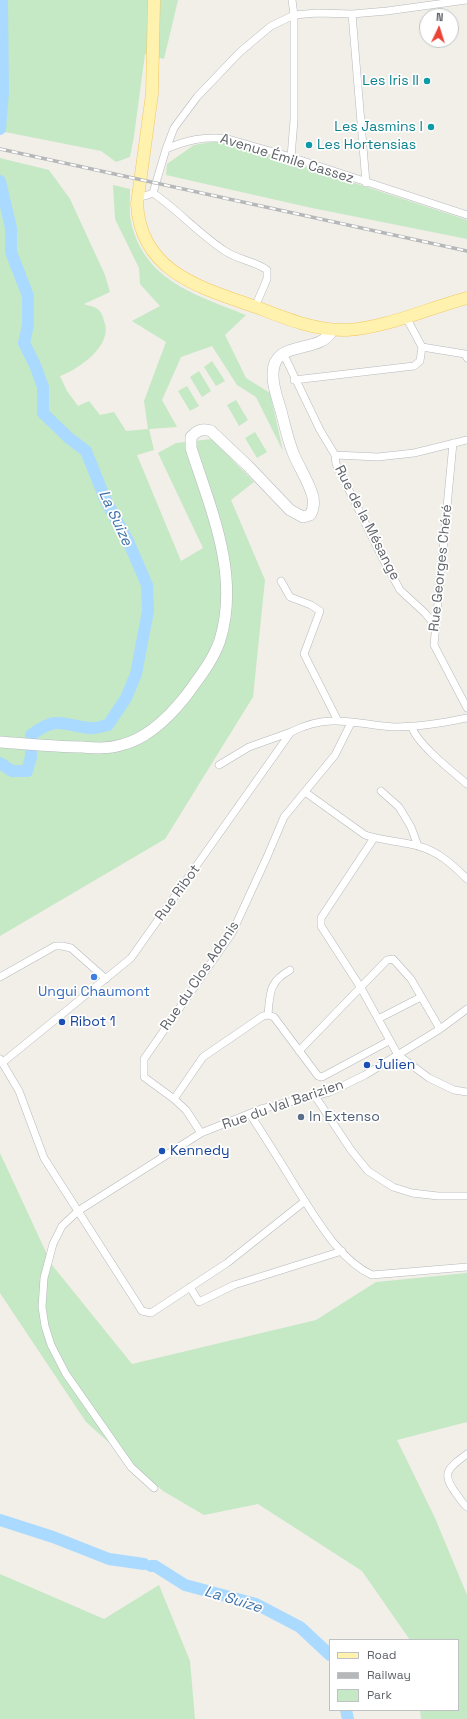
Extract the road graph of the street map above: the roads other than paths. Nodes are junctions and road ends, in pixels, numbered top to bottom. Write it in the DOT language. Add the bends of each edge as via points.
graph roads {
  1 [pos="154,0"];
  2 [pos="292,0"];
  3 [pos="467,0"];
  4 [pos="352,14"];
  5 [pos="294,15"];
  6 [pos="166,149"];
  7 [pos="291,158"];
  8 [pos="366,183"];
  9 [pos="152,193"];
  10 [pos="138,195"];
  11 [pos="467,215"];
  12 [pos="467,298"];
  13 [pos="255,307"];
  14 [pos="406,317"];
  15 [pos="332,330"];
  16 [pos="422,347"];
  17 [pos="283,353"];
  18 [pos="466,356"];
  19 [pos="294,380"];
  20 [pos="467,440"];
  21 [pos="453,444"];
  22 [pos="335,455"];
  23 [pos="281,582"];
  24 [pos="435,625"];
  25 [pos="467,708"];
  26 [pos="467,718"];
  27 [pos="338,721"];
  28 [pos="351,723"];
  29 [pos="412,727"];
  30 [pos="291,732"];
  31 [pos="0,742"];
  32 [pos="219,765"];
  33 [pos="467,784"];
  34 [pos="381,791"];
  35 [pos="305,792"];
  36 [pos="374,838"];
  37 [pos="418,846"];
  38 [pos="467,879"];
  39 [pos="290,970"];
  40 [pos="0,977"];
  41 [pos="106,979"];
  42 [pos="361,988"];
  43 [pos="421,997"];
  44 [pos="467,1009"];
  45 [pos="268,1015"];
  46 [pos="378,1019"];
  47 [pos="440,1028"];
  48 [pos="389,1041"];
  49 [pos="299,1051"];
  50 [pos="398,1055"];
  51 [pos="1,1061"];
  52 [pos="467,1092"];
  53 [pos="315,1096"];
  54 [pos="174,1099"];
  55 [pos="250,1114"];
  56 [pos="201,1133"];
  57 [pos="467,1196"];
  58 [pos="305,1201"];
  59 [pos="78,1211"];
  60 [pos="342,1251"];
  61 [pos="467,1267"];
  62 [pos="190,1287"];
  63 [pos="467,1454"];
  64 [pos="154,1488"];
  65 [pos="467,1507"];
  1 -- 10 [label="main road" via="152,94"];
  2 -- 5 [label="street"];
  3 -- 4 [label="street"];
  4 -- 5 [label="street"];
  4 -- 8 [label="street"];
  5 -- 6 [label="street" via="271,26 211,81 174,128"];
  5 -- 7 [label="street" via="294,120"];
  6 -- 7 [label="street, Avenue Émile Cassez" via="198,138 218,138"];
  6 -- 9 [label="street"];
  7 -- 8 [label="street, Avenue Émile Cassez"];
  8 -- 11 [label="street, Avenue Émile Cassez"];
  9 -- 10 [label="street"];
  9 -- 13 [label="street" via="224,251 267,270 268,279"];
  10 -- 13 [label="main road" via="141,227 152,250 162,262 194,284"];
  12 -- 14 [label="main road"];
  13 -- 15 [label="main road" via="298,322"];
  14 -- 15 [label="main road" via="364,328"];
  14 -- 16 [label="street"];
  15 -- 17 [label="main road" via="329,336 320,341"];
  16 -- 18 [label="street"];
  16 -- 19 [label="street" via="420,361 414,366"];
  17 -- 19 [label="street, Rue de la Mésange"];
  17 -- 31 [label="main road" via="274,364 274,383 291,447 312,495 312,511 307,516 294,513 217,435 205,429 191,436 191,448 219,534 227,580 226,618 220,642 205,671 179,704 140,740 105,748"];
  19 -- 22 [label="street, Rue de la Mésange"];
  20 -- 21 [label="street"];
  21 -- 22 [label="street" via="378,457"];
  21 -- 24 [label="street, Rue Georges Chéré"];
  22 -- 24 [label="street, Rue de la Mésange" via="336,464 400,590"];
  23 -- 27 [label="street" via="290,597 320,611 304,654"];
  24 -- 25 [label="street, Rue Georges Chéré" via="434,645"];
  26 -- 29 [label="street"];
  27 -- 28 [label="street"];
  27 -- 30 [label="street" via="322,722"];
  28 -- 29 [label="street"];
  28 -- 35 [label="street, Rue du Clos Adonis" via="335,755"];
  29 -- 33 [label="street" via="424,744"];
  30 -- 32 [label="street" via="249,747"];
  30 -- 41 [label="street, Rue Ribot" via="131,958"];
  34 -- 37 [label="street" via="399,807 411,827"];
  35 -- 36 [label="street" via="355,829"];
  35 -- 54 [label="street, Rue du Clos Adonis" via="284,818 232,933 144,1058 144,1077"];
  36 -- 37 [label="street"];
  36 -- 42 [label="street" via="321,918 320,926"];
  37 -- 38 [label="street" via="436,852"];
  39 -- 45 [label="street" via="273,984"];
  40 -- 41 [label="street" via="55,946 62,946 71,948"];
  41 -- 51 [label="street, Rue Ribot"];
  42 -- 43 [label="street" via="387,960 393,959 412,980"];
  42 -- 46 [label="street"];
  42 -- 49 [label="street"];
  43 -- 46 [label="street"];
  43 -- 47 [label="street"];
  44 -- 47 [label="street, Rue du Val Barizien"];
  45 -- 49 [label="street" via="274,1017"];
  45 -- 54 [label="street" via="203,1057"];
  46 -- 48 [label="street"];
  47 -- 50 [label="street, Rue du Val Barizien"];
  48 -- 49 [label="street" via="322,1077 318,1076"];
  48 -- 50 [label="street"];
  50 -- 52 [label="street" via="429,1078 454,1090"];
  50 -- 53 [label="street, Rue du Val Barizien" via="365,1075 330,1092"];
  51 -- 59 [label="street" via="19,1091 44,1158"];
  53 -- 55 [label="street, Rue du Val Barizien"];
  53 -- 57 [label="street" via="368,1171 393,1187 412,1193"];
  54 -- 56 [label="street, Rue du Clos Adonis" via="186,1110"];
  55 -- 56 [label="street, Rue du Val Barizien"];
  55 -- 58 [label="street"];
  56 -- 59 [label="street, Rue du Val Barizien"];
  58 -- 60 [label="street" via="323,1229"];
  58 -- 62 [label="street" via="227,1263"];
  59 -- 62 [label="street" via="142,1311 151,1313"];
  59 -- 64 [label="street, Rue du Val Barizien" via="62,1226 52,1244 44,1278 42,1307 45,1326 51,1345 66,1374 131,1467"];
  60 -- 61 [label="street" via="362,1270 372,1275"];
  60 -- 62 [label="street" via="234,1285 199,1302"];
  63 -- 65 [label="street" via="450,1467 447,1477 448,1483"];
}
